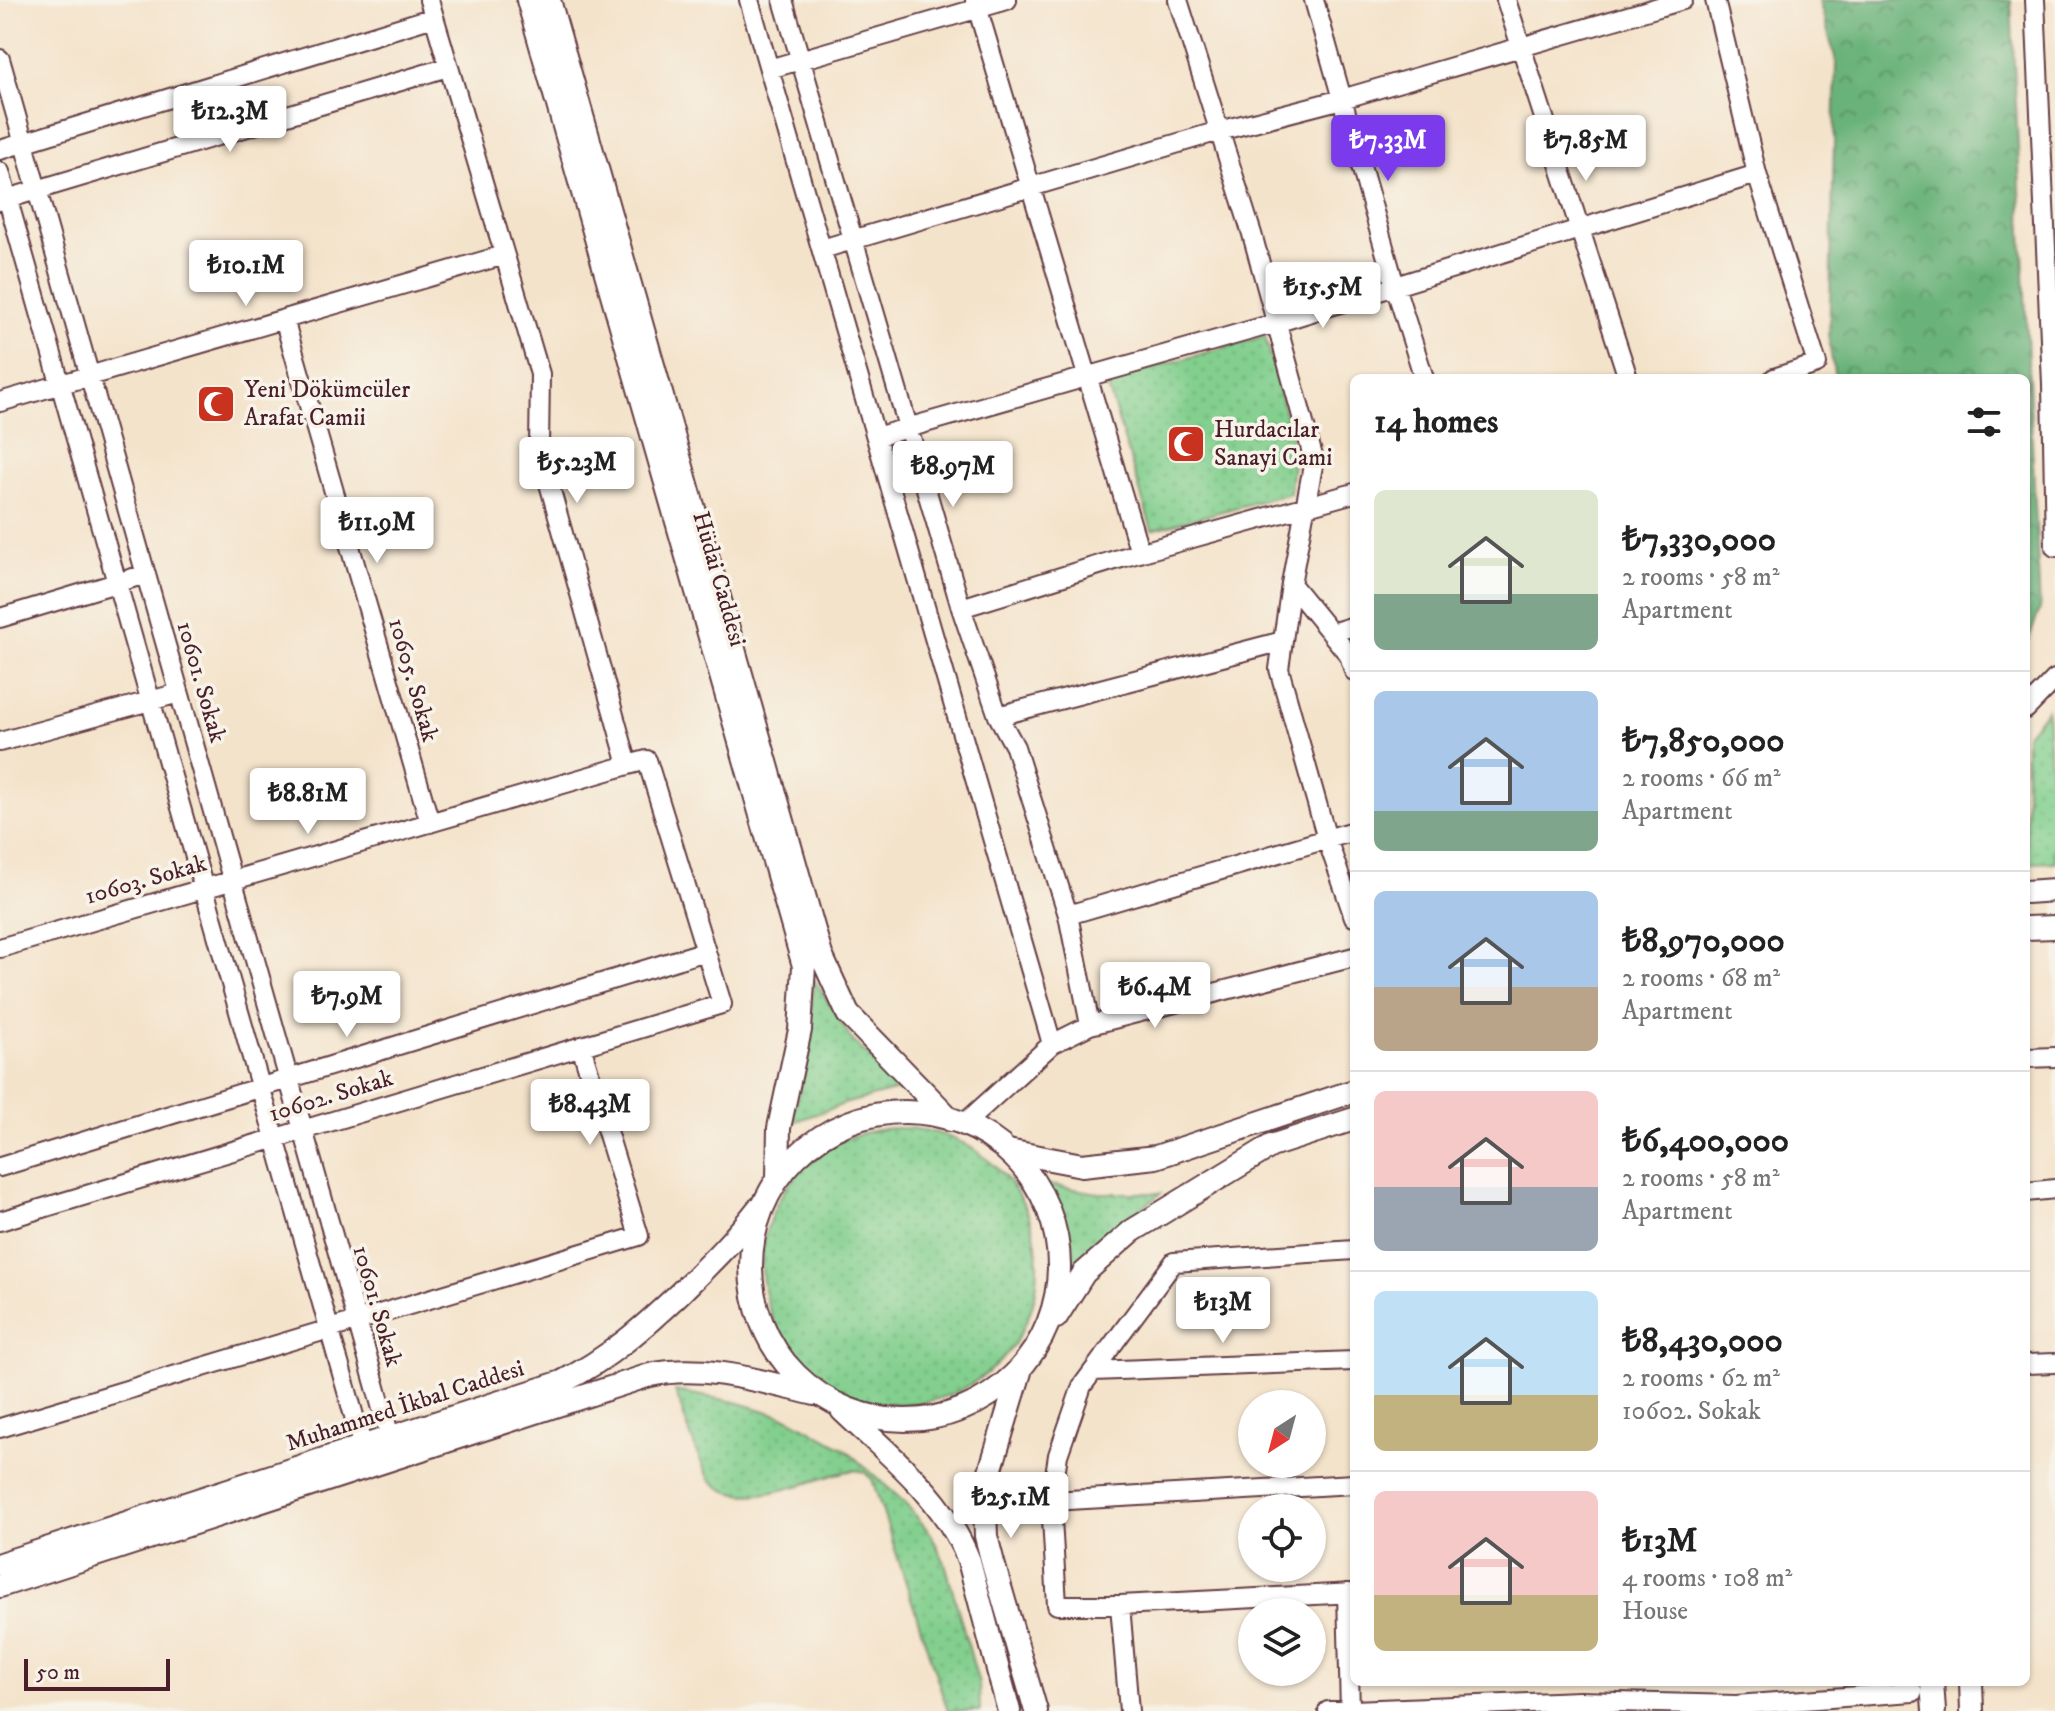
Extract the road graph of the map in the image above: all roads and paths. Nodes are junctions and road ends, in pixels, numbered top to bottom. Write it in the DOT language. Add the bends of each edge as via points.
graph roads {
  1 [pos="528,0"];
  2 [pos="549,0"];
  3 [pos="749,0"];
  4 [pos="783,0"];
  5 [pos="1007,0"];
  6 [pos="1178,0"];
  7 [pos="1314,0"];
  8 [pos="1506,0"];
  9 [pos="1683,0"];
  10 [pos="1715,0"];
  11 [pos="2035,0"];
  12 [pos="976,4"];
  13 [pos="431,8"];
  14 [pos="2046,37"];
  15 [pos="1520,47"];
  16 [pos="800,58"];
  17 [pos="0,59"];
  18 [pos="448,67"];
  19 [pos="769,69"];
  20 [pos="1342,99"];
  21 [pos="1219,131"];
  22 [pos="2048,131"];
  23 [pos="23,142"];
  24 [pos="0,150"];
  25 [pos="0,172"];
  26 [pos="1757,174"];
  27 [pos="1031,187"];
  28 [pos="37,190"];
  29 [pos="4,200"];
  30 [pos="1579,229"];
  31 [pos="2050,238"];
  32 [pos="852,239"];
  33 [pos="822,249"];
  34 [pos="504,255"];
  35 [pos="1395,286"];
  36 [pos="284,319"];
  37 [pos="1276,323"];
  38 [pos="1423,374"];
  39 [pos="1627,374"];
  40 [pos="1786,374"];
  41 [pos="90,376"];
  42 [pos="1088,377"];
  43 [pos="61,384"];
  44 [pos="2054,384"];
  45 [pos="0,402"];
  46 [pos="907,429"];
  47 [pos="876,437"];
  48 [pos="1350,494"];
  49 [pos="1306,505"];
  50 [pos="2055,547"];
  51 [pos="1140,553"];
  52 [pos="146,574"];
  53 [pos="117,583"];
  54 [pos="1291,584"];
  55 [pos="961,608"];
  56 [pos="0,618"];
  57 [pos="1350,627"];
  58 [pos="1331,633"];
  59 [pos="1283,641"];
  60 [pos="1350,658"];
  61 [pos="2055,679"];
  62 [pos="179,693"];
  63 [pos="150,700"];
  64 [pos="2030,705"];
  65 [pos="998,716"];
  66 [pos="0,742"];
  67 [pos="628,765"];
  68 [pos="430,823"];
  69 [pos="1350,832"];
  70 [pos="1327,839"];
  71 [pos="232,880"];
  72 [pos="204,889"];
  73 [pos="2055,890"];
  74 [pos="2030,892"];
  75 [pos="1350,905"];
  76 [pos="1068,915"];
  77 [pos="2055,927"];
  78 [pos="2030,928"];
  79 [pos="0,948"];
  80 [pos="706,951"];
  81 [pos="1350,958"];
  82 [pos="1090,1025"];
  83 [pos="1052,1044"];
  84 [pos="581,1046"];
  85 [pos="2055,1057"];
  86 [pos="2030,1058"];
  87 [pos="288,1079"];
  88 [pos="260,1087"];
  89 [pos="1350,1092"];
  90 [pos="1350,1120"];
  91 [pos="957,1122"];
  92 [pos="303,1130"];
  93 [pos="275,1138"];
  94 [pos="1006,1150"];
  95 [pos="0,1167"];
  96 [pos="778,1177"];
  97 [pos="2055,1189"];
  98 [pos="2030,1192"];
  99 [pos="766,1199"];
  100 [pos="0,1221"];
  101 [pos="1350,1250"];
  102 [pos="357,1321"];
  103 [pos="329,1330"];
  104 [pos="1040,1341"];
  105 [pos="1350,1361"];
  106 [pos="2055,1363"];
  107 [pos="2030,1364"];
  108 [pos="1021,1367"];
  109 [pos="1093,1371"];
  110 [pos="829,1400"];
  111 [pos="0,1428"];
  112 [pos="393,1448"];
  113 [pos="365,1456"];
  114 [pos="1350,1484"];
  115 [pos="1051,1501"];
  116 [pos="0,1564"];
  117 [pos="0,1586"];
  118 [pos="1350,1593"];
  119 [pos="1120,1605"];
  120 [pos="1578,1686"];
  121 [pos="1971,1686"];
  122 [pos="1922,1687"];
  123 [pos="1579,1706"];
  124 [pos="1009,1711"];
  125 [pos="1036,1711"];
  126 [pos="1129,1711"];
  127 [pos="1328,1711"];
  128 [pos="1350,1711"];
  129 [pos="1934,1711"];
  130 [pos="1972,1711"];
  1 -- 96 [label="street, Hüdai Caddesi" via="804,966 800,1030 779,1128"];
  2 -- 91 [label="street, Hüdai Caddesi" via="821,955 848,1014"];
  3 -- 19 [label="street"];
  4 -- 16 [label="street"];
  5 -- 12 [label="street"];
  6 -- 21 [label="street"];
  7 -- 20 [label="street"];
  8 -- 15 [label="street"];
  9 -- 15 [label="street"];
  10 -- 26 [label="street"];
  11 -- 14 [label="street"];
  12 -- 16 [label="street"];
  12 -- 27 [label="street"];
  13 -- 18 [label="street"];
  13 -- 23 [label="street"];
  14 -- 22 [label="street"];
  15 -- 20 [label="street"];
  15 -- 30 [label="street"];
  16 -- 19 [label="street"];
  16 -- 32 [label="street"];
  17 -- 23 [label="street, 10601. Sokak"];
  18 -- 28 [label="street"];
  18 -- 34 [label="street"];
  19 -- 33 [label="street"];
  20 -- 21 [label="street"];
  20 -- 35 [label="street"];
  21 -- 27 [label="street"];
  21 -- 37 [label="street"];
  22 -- 31 [label="street"];
  23 -- 24 [label="street"];
  23 -- 28 [label="street, 10601. Sokak"];
  25 -- 29 [label="street"];
  26 -- 30 [label="street"];
  26 -- 40 [label="street" via="1817,364"];
  27 -- 32 [label="street"];
  27 -- 42 [label="street"];
  28 -- 29 [label="street"];
  28 -- 41 [label="street, 10601. Sokak"];
  29 -- 43 [label="street"];
  30 -- 35 [label="street"];
  30 -- 39 [label="street"];
  31 -- 44 [label="street"];
  32 -- 33 [label="street"];
  32 -- 46 [label="street"];
  33 -- 47 [label="street"];
  34 -- 36 [label="street"];
  34 -- 67 [label="street" via="540,374 539,448"];
  35 -- 37 [label="street"];
  35 -- 38 [label="street"];
  36 -- 41 [label="street"];
  36 -- 68 [label="street, 10605. Sokak"];
  37 -- 42 [label="street"];
  37 -- 49 [label="street" via="1314,460"];
  41 -- 43 [label="street"];
  41 -- 52 [label="street, 10601. Sokak"];
  42 -- 46 [label="street"];
  42 -- 51 [label="street"];
  43 -- 45 [label="street"];
  43 -- 53 [label="street"];
  44 -- 50 [label="street"];
  46 -- 47 [label="street"];
  46 -- 55 [label="street"];
  47 -- 83 [label="street"];
  48 -- 49 [label="street"];
  49 -- 51 [label="street"];
  49 -- 54 [label="street"];
  51 -- 55 [label="street"];
  52 -- 53 [label="street"];
  52 -- 62 [label="street, 10601. Sokak"];
  53 -- 56 [label="street"];
  53 -- 63 [label="street"];
  54 -- 58 [label="street"];
  54 -- 59 [label="street"];
  55 -- 65 [label="street"];
  57 -- 58 [label="street"];
  58 -- 60 [label="street"];
  59 -- 65 [label="street"];
  59 -- 70 [label="street" via="1279,669"];
  61 -- 64 [label="street"];
  62 -- 63 [label="street"];
  62 -- 71 [label="street, 10601. Sokak"];
  63 -- 66 [label="street"];
  63 -- 72 [label="street"];
  65 -- 76 [label="street" via="1015,747"];
  67 -- 68 [label="street, 10603. Sokak"];
  67 -- 80 [label="street" via="647,760"];
  68 -- 71 [label="street, 10603. Sokak"];
  69 -- 70 [label="street"];
  70 -- 75 [label="street"];
  70 -- 76 [label="street"];
  71 -- 72 [label="street, 10603. Sokak"];
  71 -- 87 [label="street, 10601. Sokak"];
  72 -- 79 [label="street, 10603. Sokak"];
  72 -- 88 [label="street"];
  73 -- 74 [label="street"];
  76 -- 82 [label="street"];
  77 -- 78 [label="street"];
  80 -- 84 [label="street, 10602. Sokak" via="722,1004"];
  80 -- 87 [label="street, 10602. Sokak"];
  81 -- 82 [label="street"];
  82 -- 83 [label="street"];
  83 -- 91 [label="street"];
  84 -- 92 [label="street, 10602. Sokak"];
  84 -- 102 [label="street" via="639,1236"];
  85 -- 86 [label="street"];
  87 -- 88 [label="street, 10602. Sokak"];
  87 -- 92 [label="street, 10601. Sokak"];
  88 -- 93 [label="street"];
  88 -- 95 [label="street, 10602. Sokak"];
  89 -- 94 [label="street" via="1156,1157 1082,1165"];
  90 -- 104 [label="street" via="1271,1146 1132,1231 1084,1273"];
  91 -- 94 [label="street"];
  91 -- 96 [label="street" via="896,1112 851,1121 810,1144"];
  92 -- 93 [label="street, 10602. Sokak"];
  92 -- 102 [label="street, 10601. Sokak"];
  93 -- 100 [label="street, 10602. Sokak"];
  93 -- 103 [label="street"];
  94 -- 104 [label="street" via="1039,1191 1057,1240 1057,1292"];
  96 -- 99 [label="street"];
  97 -- 98 [label="street"];
  99 -- 110 [label="street" via="752,1246 757,1308 786,1363"];
  99 -- 112 [label="street, Muhammed İkbal Caddesi" via="718,1256 632,1338 596,1364"];
  101 -- 109 [label="street" via="1174,1262"];
  102 -- 103 [label="street"];
  102 -- 112 [label="street, 10601. Sokak"];
  103 -- 111 [label="street"];
  103 -- 113 [label="street"];
  104 -- 108 [label="street"];
  105 -- 109 [label="street"];
  106 -- 107 [label="street"];
  108 -- 110 [label="street, Muhammed İkbal Caddesi" via="982,1399 935,1417 884,1418"];
  108 -- 125 [label="street" via="988,1478 986,1536"];
  109 -- 115 [label="street" via="1082,1386 1058,1455"];
  110 -- 112 [label="street, Muhammed İkbal Caddesi" via="730,1376 673,1371"];
  110 -- 124 [label="street" via="924,1489 960,1537"];
  112 -- 113 [label="street, Muhammed İkbal Caddesi"];
  113 -- 116 [label="street, Muhammed İkbal Caddesi"];
  113 -- 117 [label="street, Muhammed İkbal Caddesi"];
  114 -- 115 [label="street"];
  115 -- 119 [label="street" via="1057,1605"];
  118 -- 119 [label="street"];
  118 -- 128 [label="street"];
  119 -- 126 [label="street"];
  120 -- 123 [label="street"];
  121 -- 130 [label="street"];
  122 -- 123 [label="street" via="1736,1705"];
  122 -- 129 [label="street"];
  123 -- 128 [label="street"];
  127 -- 128 [label="street"];
}
